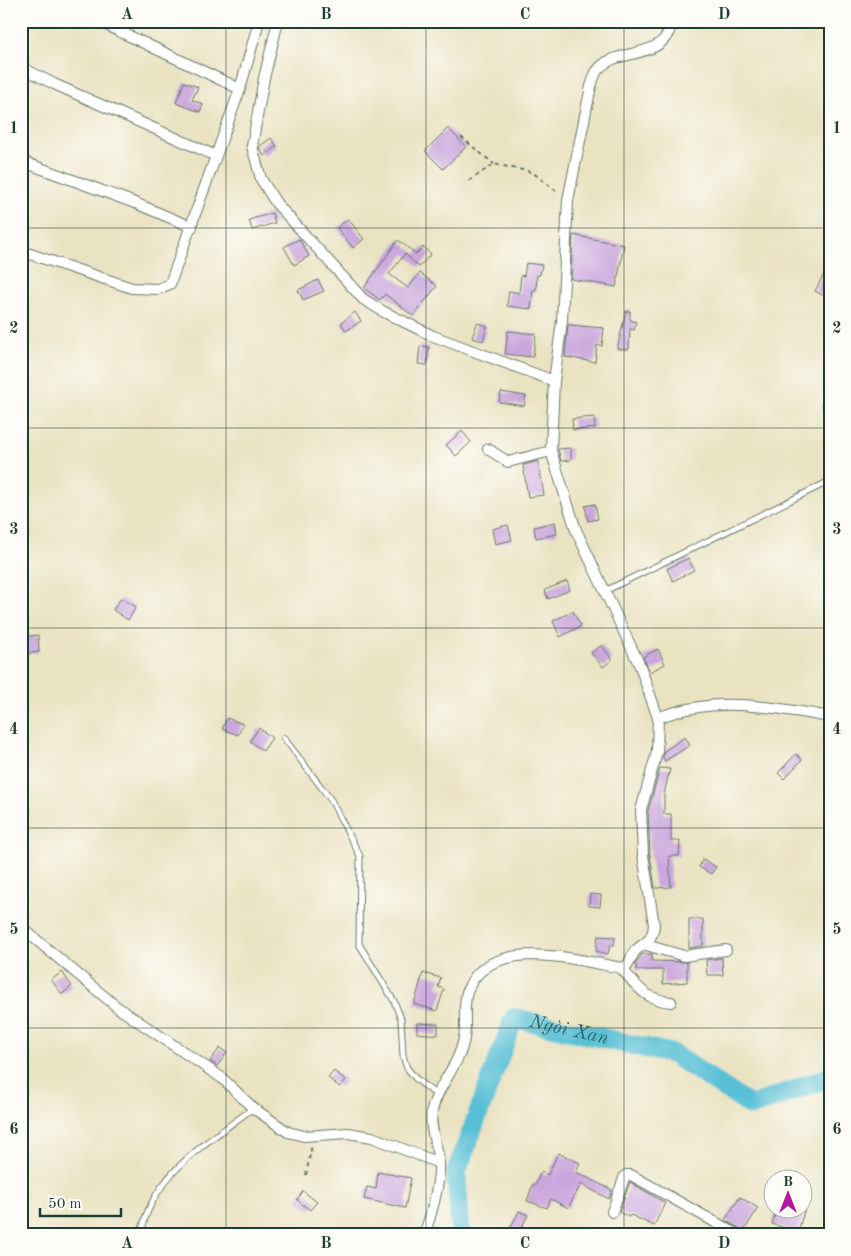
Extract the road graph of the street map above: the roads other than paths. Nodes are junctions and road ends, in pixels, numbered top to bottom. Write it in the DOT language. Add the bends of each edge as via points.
graph roads {
  1 [pos="98,21"];
  2 [pos="258,21"];
  3 [pos="278,21"];
  4 [pos="672,21"];
  5 [pos="21,67"];
  6 [pos="240,89"];
  7 [pos="216,156"];
  8 [pos="21,161"];
  9 [pos="192,227"];
  10 [pos="21,251"];
  11 [pos="554,381"];
  12 [pos="830,386"];
  13 [pos="830,429"];
  14 [pos="488,449"];
  15 [pos="551,451"];
  16 [pos="830,481"];
  17 [pos="605,591"];
  18 [pos="830,717"];
  19 [pos="658,718"];
  20 [pos="284,738"];
  21 [pos="21,927"];
  22 [pos="646,945"];
  23 [pos="726,950"];
  24 [pos="621,968"];
  25 [pos="671,1002"];
  26 [pos="438,1096"];
  27 [pos="253,1108"];
  28 [pos="439,1164"];
  29 [pos="612,1212"];
  30 [pos="830,1230"];
  31 [pos="141,1235"];
  32 [pos="424,1235"];
  33 [pos="738,1235"];
  34 [pos="827,1235"];
  1 -- 6 [label="street"];
  2 -- 6 [label="street"];
  3 -- 11 [label="street" via="252,146 261,179 276,203 363,298 384,312 433,336"];
  4 -- 11 [label="street" via="666,37 658,44 636,55 610,60 597,70 586,103 568,200 562,320"];
  5 -- 7 [label="street"];
  6 -- 7 [label="street"];
  7 -- 9 [label="street"];
  8 -- 9 [label="street"];
  9 -- 10 [label="street" via="170,284 158,289 132,288"];
  11 -- 15 [label="street"];
  12 -- 13 [label="lane" via="825,404"];
  14 -- 15 [label="street" via="508,462"];
  15 -- 17 [label="street" via="576,530"];
  16 -- 17 [label="lane"];
  17 -- 19 [label="street" via="640,666"];
  18 -- 19 [label="street" via="737,704 704,704"];
  19 -- 22 [label="street" via="657,752 641,810 643,855 654,925"];
  20 -- 26 [label="lane" via="331,800 360,856 359,944 398,1010 407,1068"];
  21 -- 27 [label="street" via="117,1007 222,1078"];
  22 -- 23 [label="street" via="684,956"];
  22 -- 24 [label="street" via="634,952 627,966"];
  24 -- 25 [label="street" via="646,994 658,1001"];
  24 -- 26 [label="street" via="578,958 546,956 507,958 488,965 476,975 467,992 464,1039"];
  26 -- 28 [label="street" via="432,1119"];
  27 -- 28 [label="street" via="288,1132 304,1136 348,1133 372,1138"];
  27 -- 31 [label="lane" via="172,1172 156,1195"];
  28 -- 32 [label="street"];
  29 -- 33 [label="street" via="624,1178 632,1175"];
  30 -- 34 [label="main road"];
}
